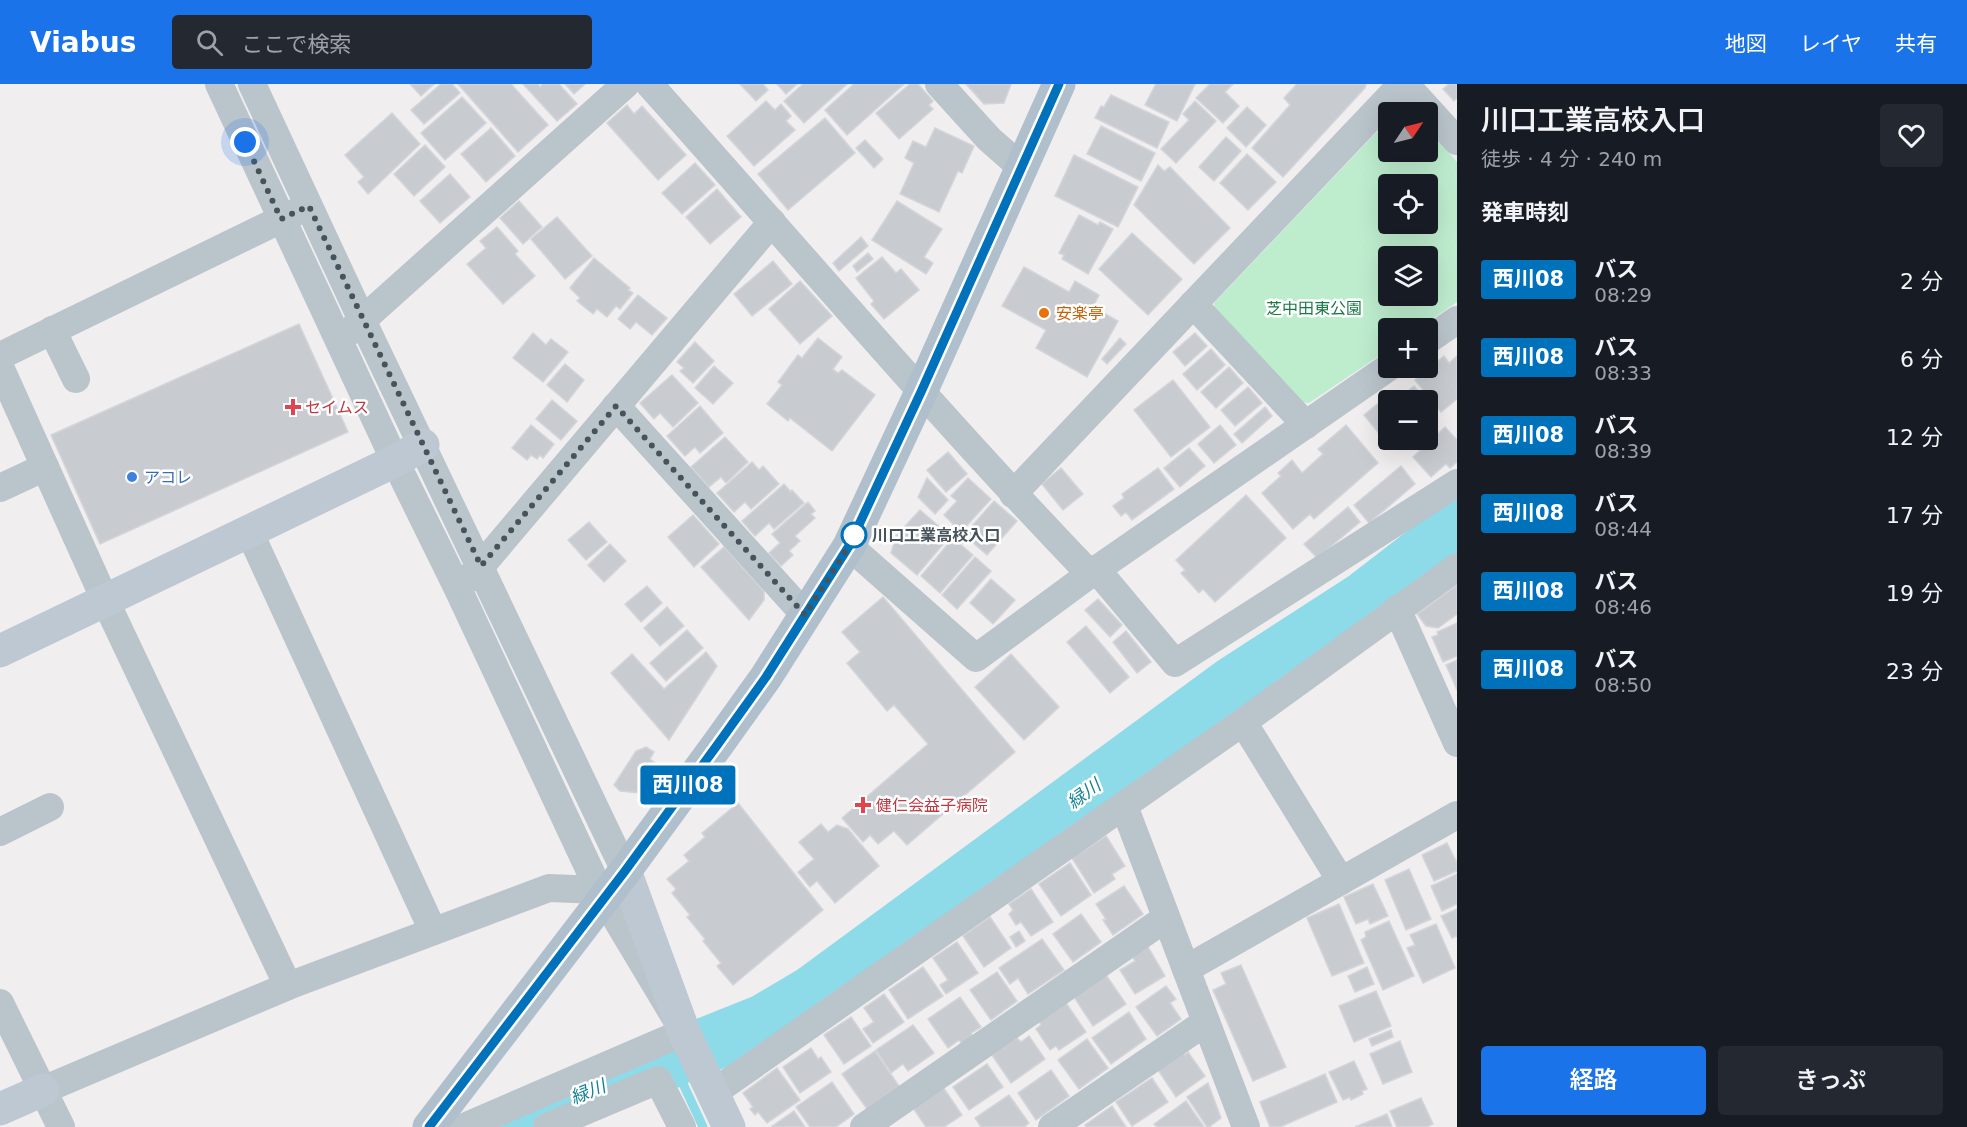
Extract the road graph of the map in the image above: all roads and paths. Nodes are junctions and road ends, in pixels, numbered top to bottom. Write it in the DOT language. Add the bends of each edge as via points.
graph roads {
  1 [pos="219,84"];
  2 [pos="252,84"];
  3 [pos="626,84"];
  4 [pos="649,84"];
  5 [pos="939,84"];
  6 [pos="1059,84"];
  7 [pos="1404,84"];
  8 [pos="1457,141"];
  9 [pos="1022,168"];
  10 [pos="309,206"];
  11 [pos="281,219"];
  12 [pos="772,222"];
  13 [pos="1193,304"];
  14 [pos="362,320"];
  15 [pos="1457,320"];
  16 [pos="52,330"];
  17 [pos="1438,333"];
  18 [pos="339,342"];
  19 [pos="0,356"];
  20 [pos="0,367"];
  21 [pos="1378,375"];
  22 [pos="76,379"];
  23 [pos="921,392"];
  24 [pos="616,406"];
  25 [pos="1306,424"];
  26 [pos="423,445"];
  27 [pos="395,460"];
  28 [pos="45,467"];
  29 [pos="1457,483"];
  30 [pos="0,488"];
  31 [pos="1013,494"];
  32 [pos="249,531"];
  33 [pos="849,546"];
  34 [pos="481,566"];
  35 [pos="1457,567"];
  36 [pos="1094,572"];
  37 [pos="458,589"];
  38 [pos="105,600"];
  39 [pos="1397,609"];
  40 [pos="805,615"];
  41 [pos="0,651"];
  42 [pos="1243,722"];
  43 [pos="1457,743"];
  44 [pos="1124,806"];
  45 [pos="50,807"];
  46 [pos="1457,815"];
  47 [pos="0,832"];
  48 [pos="625,871"];
  49 [pos="1341,881"];
  50 [pos="601,894"];
  51 [pos="1166,918"];
  52 [pos="433,932"];
  53 [pos="1186,969"];
  54 [pos="288,986"];
  55 [pos="0,1003"];
  56 [pos="1206,1022"];
  57 [pos="685,1033"];
  58 [pos="708,1082"];
  59 [pos="43,1090"];
  60 [pos="0,1109"];
  61 [pos="1244,1126"];
  62 [pos="61,1127"];
  63 [pos="429,1127"];
  64 [pos="464,1127"];
  65 [pos="547,1127"];
  66 [pos="682,1127"];
  67 [pos="729,1127"];
  68 [pos="864,1127"];
  69 [pos="1052,1127"];
  1 -- 11 [label="street"];
  2 -- 10 [label="street"];
  3 -- 14 [label="street"];
  4 -- 12 [label="street"];
  5 -- 9 [label="street" via="989,139"];
  6 -- 9 [label="main road"];
  7 -- 8 [label="street"];
  7 -- 13 [label="street"];
  9 -- 23 [label="main road"];
  10 -- 11 [label="street"];
  10 -- 14 [label="street"];
  11 -- 16 [label="street"];
  11 -- 18 [label="street"];
  12 -- 23 [label="street"];
  12 -- 24 [label="street"];
  13 -- 25 [label="street"];
  13 -- 31 [label="street"];
  14 -- 18 [label="street"];
  14 -- 26 [label="street"];
  15 -- 17 [label="street"];
  16 -- 19 [label="street"];
  16 -- 22 [label="street"];
  18 -- 27 [label="street"];
  20 -- 28 [label="street"];
  21 -- 25 [label="street"];
  23 -- 31 [label="street"];
  23 -- 33 [label="main road"];
  24 -- 34 [label="street"];
  24 -- 40 [label="street"];
  25 -- 36 [label="street"];
  26 -- 27 [label="street"];
  26 -- 34 [label="street"];
  27 -- 32 [label="street"];
  27 -- 37 [label="street"];
  28 -- 30 [label="street"];
  28 -- 38 [label="street"];
  29 -- 36 [label="street" via="1175,663"];
  31 -- 36 [label="street"];
  32 -- 38 [label="street"];
  32 -- 52 [label="street"];
  33 -- 36 [label="street" via="976,658"];
  33 -- 40 [label="main road"];
  34 -- 37 [label="street"];
  34 -- 48 [label="street"];
  35 -- 39 [label="street"];
  37 -- 50 [label="street"];
  38 -- 41 [label="street"];
  38 -- 54 [label="street"];
  39 -- 42 [label="street"];
  39 -- 43 [label="street"];
  40 -- 48 [label="main road" via="766,677"];
  42 -- 44 [label="street"];
  42 -- 49 [label="street"];
  44 -- 51 [label="street"];
  44 -- 58 [label="street"];
  45 -- 47 [label="street"];
  46 -- 49 [label="street"];
  48 -- 50 [label="main road"];
  48 -- 57 [label="street"];
  49 -- 53 [label="street"];
  50 -- 52 [label="street" via="549,888"];
  50 -- 57 [label="street"];
  50 -- 63 [label="main road"];
  51 -- 53 [label="street"];
  51 -- 68 [label="street"];
  52 -- 54 [label="street"];
  53 -- 56 [label="street"];
  54 -- 59 [label="street"];
  55 -- 59 [label="street"];
  56 -- 61 [label="street"];
  56 -- 69 [label="street"];
  57 -- 58 [label="street"];
  57 -- 64 [label="street"];
  58 -- 67 [label="street"];
  59 -- 60 [label="street"];
  59 -- 62 [label="street"];
  65 -- 66 [label="street" via="658,1080"];
}
